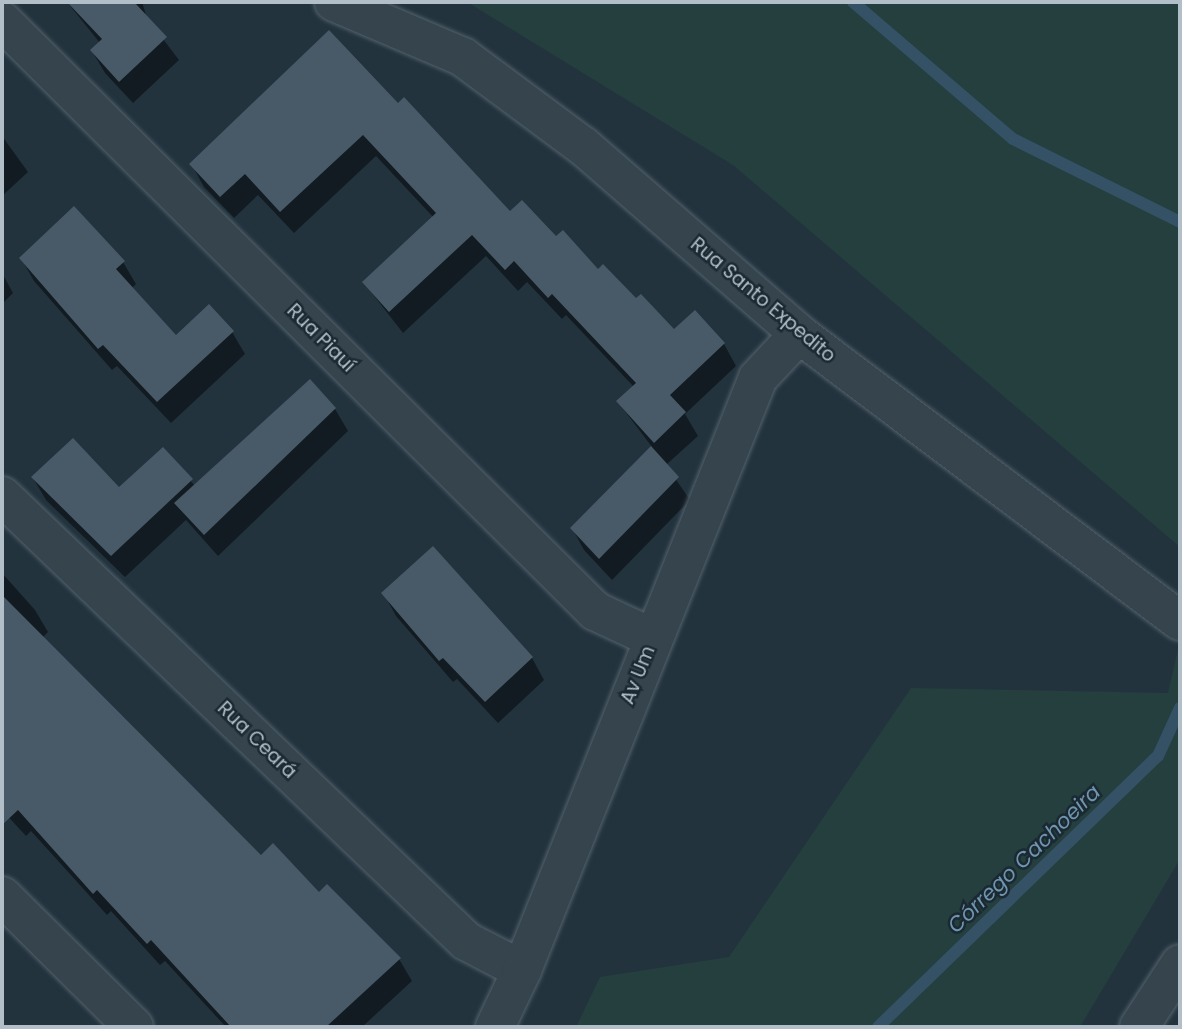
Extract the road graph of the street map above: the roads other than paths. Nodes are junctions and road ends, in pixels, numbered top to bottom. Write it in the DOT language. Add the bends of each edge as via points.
graph roads {
  1 [pos="334,2"];
  2 [pos="2,21"];
  3 [pos="799,334"];
  4 [pos="2,496"];
  5 [pos="1180,621"];
  6 [pos="653,638"];
  7 [pos="2,897"];
  8 [pos="1180,964"];
  9 [pos="522,970"];
  10 [pos="134,1027"];
  11 [pos="495,1027"];
  12 [pos="1139,1027"];
  1 -- 3 [label="street, Rua Santo Expedito" via="463,57 583,146"];
  2 -- 6 [label="street, Rua Piauí" via="595,611"];
  3 -- 5 [label="street, Rua Santo Expedito"];
  3 -- 6 [label="street, Av Um" via="758,378"];
  4 -- 9 [label="street, Rua Ceará" via="466,941"];
  6 -- 9 [label="street, Av Um"];
  7 -- 10 [label="street"];
  8 -- 12 [label="street"];
  9 -- 11 [label="street, Av Um"];
}
